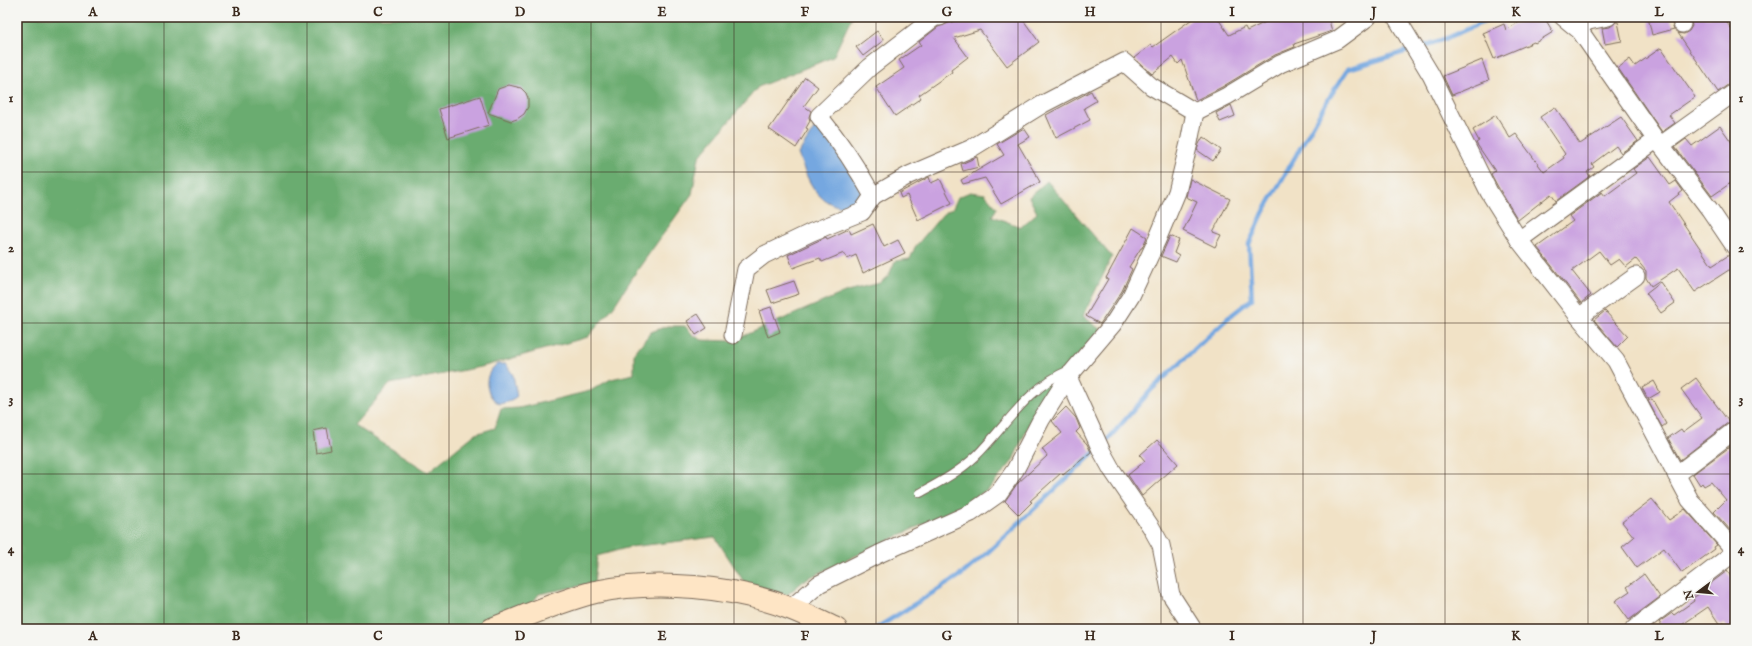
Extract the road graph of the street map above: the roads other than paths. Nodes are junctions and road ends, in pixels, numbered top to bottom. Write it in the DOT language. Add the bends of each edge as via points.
graph roads {
  1 [pos="940,17"];
  2 [pos="1368,17"];
  3 [pos="1396,17"];
  4 [pos="1563,17"];
  5 [pos="1608,17"];
  6 [pos="1577,27"];
  7 [pos="1735,92"];
  8 [pos="1195,112"];
  9 [pos="1658,142"];
  10 [pos="873,196"];
  11 [pos="1519,240"];
  12 [pos="1735,247"];
  13 [pos="1636,276"];
  14 [pos="1579,317"];
  15 [pos="733,335"];
  16 [pos="1071,372"];
  17 [pos="1735,430"];
  18 [pos="1676,475"];
  19 [pos="920,493"];
  20 [pos="1735,552"];
  21 [pos="791,608"];
  22 [pos="492,629"];
  23 [pos="836,629"];
  24 [pos="1193,629"];
  25 [pos="1634,629"];
  1 -- 10 [label="street" via="935,17 870,67 819,116 841,143"];
  2 -- 8 [label="street" via="1337,40 1280,64"];
  3 -- 11 [label="street" via="1431,75 1489,192"];
  4 -- 6 [label="street"];
  5 -- 6 [label="street" via="1589,21"];
  6 -- 9 [label="street"];
  7 -- 9 [label="street"];
  8 -- 10 [label="street" via="1151,86 1124,62 1044,104 972,148 909,176"];
  8 -- 16 [label="street" via="1177,192 1157,240 1130,296 1113,324"];
  9 -- 11 [label="street"];
  9 -- 12 [label="street"];
  10 -- 15 [label="street" via="862,212 764,255 746,269"];
  11 -- 14 [label="street"];
  13 -- 14 [label="street"];
  14 -- 18 [label="street" via="1616,361"];
  16 -- 19 [label="lane" via="1056,376 1036,390 976,456 958,471"];
  16 -- 21 [label="street" via="1041,420 1015,470 998,494 970,513 819,584"];
  16 -- 24 [label="street" via="1100,449 1152,527 1161,545 1172,595"];
  17 -- 18 [label="street"];
  18 -- 20 [label="street" via="1690,500"];
  20 -- 25 [label="street"];
  21 -- 22 [label="street" via="747,595 708,588 631,587 596,592 564,601"];
  21 -- 23 [label="street"];
}
